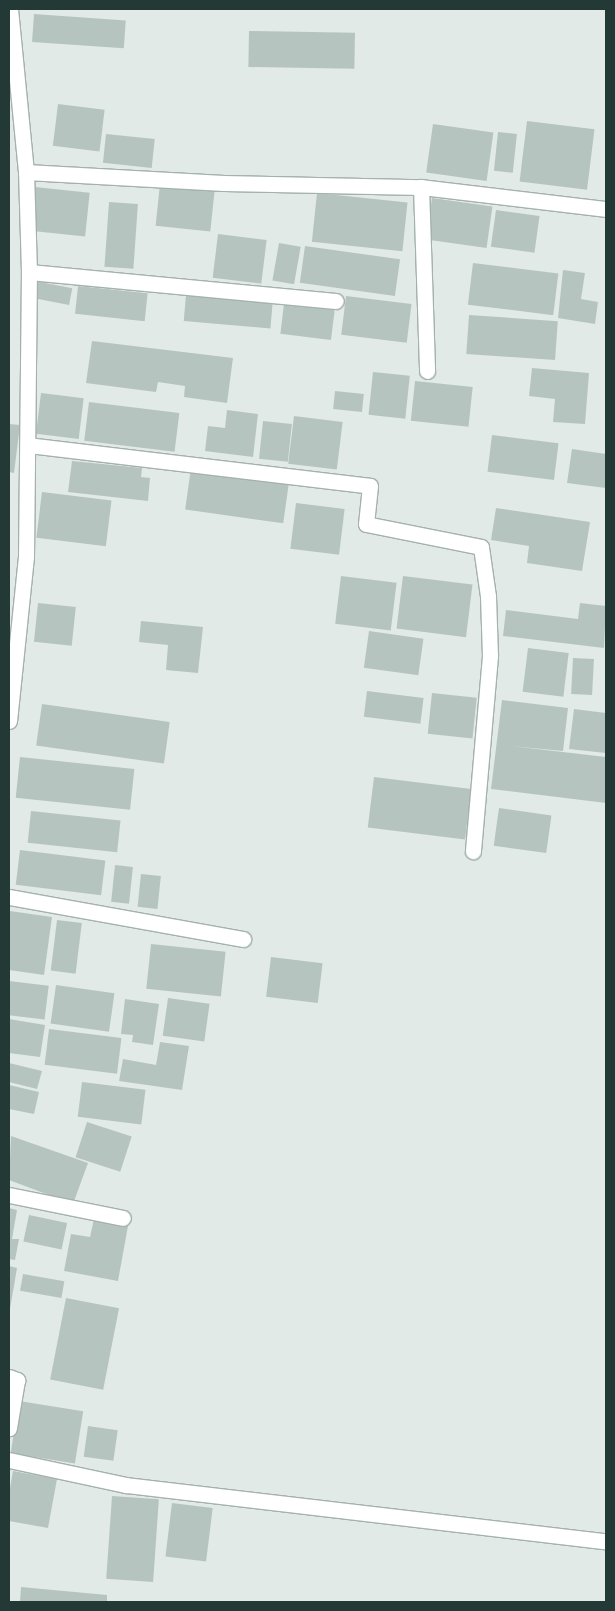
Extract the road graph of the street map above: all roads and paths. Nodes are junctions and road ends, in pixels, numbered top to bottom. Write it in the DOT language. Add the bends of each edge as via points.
graph roads {
  1 [pos="10,9"];
  2 [pos="26,172"];
  3 [pos="421,187"];
  4 [pos="606,209"];
  5 [pos="30,272"];
  6 [pos="336,301"];
  7 [pos="427,371"];
  8 [pos="28,445"];
  9 [pos="9,721"];
  10 [pos="473,851"];
  11 [pos="9,896"];
  12 [pos="243,939"];
  13 [pos="9,1194"];
  14 [pos="123,1218"];
  15 [pos="9,1377"];
  16 [pos="9,1428"];
  17 [pos="9,1460"];
  18 [pos="606,1541"];
  1 -- 2 [label="street"];
  2 -- 3 [label="street" via="224,183"];
  2 -- 5 [label="street"];
  3 -- 4 [label="street"];
  3 -- 7 [label="street"];
  5 -- 6 [label="street"];
  5 -- 8 [label="street"];
  8 -- 9 [label="street" via="26,557"];
  8 -- 10 [label="street" via="370,486 366,524 481,548 488,596 490,656"];
  11 -- 12 [label="street"];
  13 -- 14 [label="street"];
  15 -- 16 [label="street" via="17,1380"];
  17 -- 18 [label="street" via="126,1485"];
}
